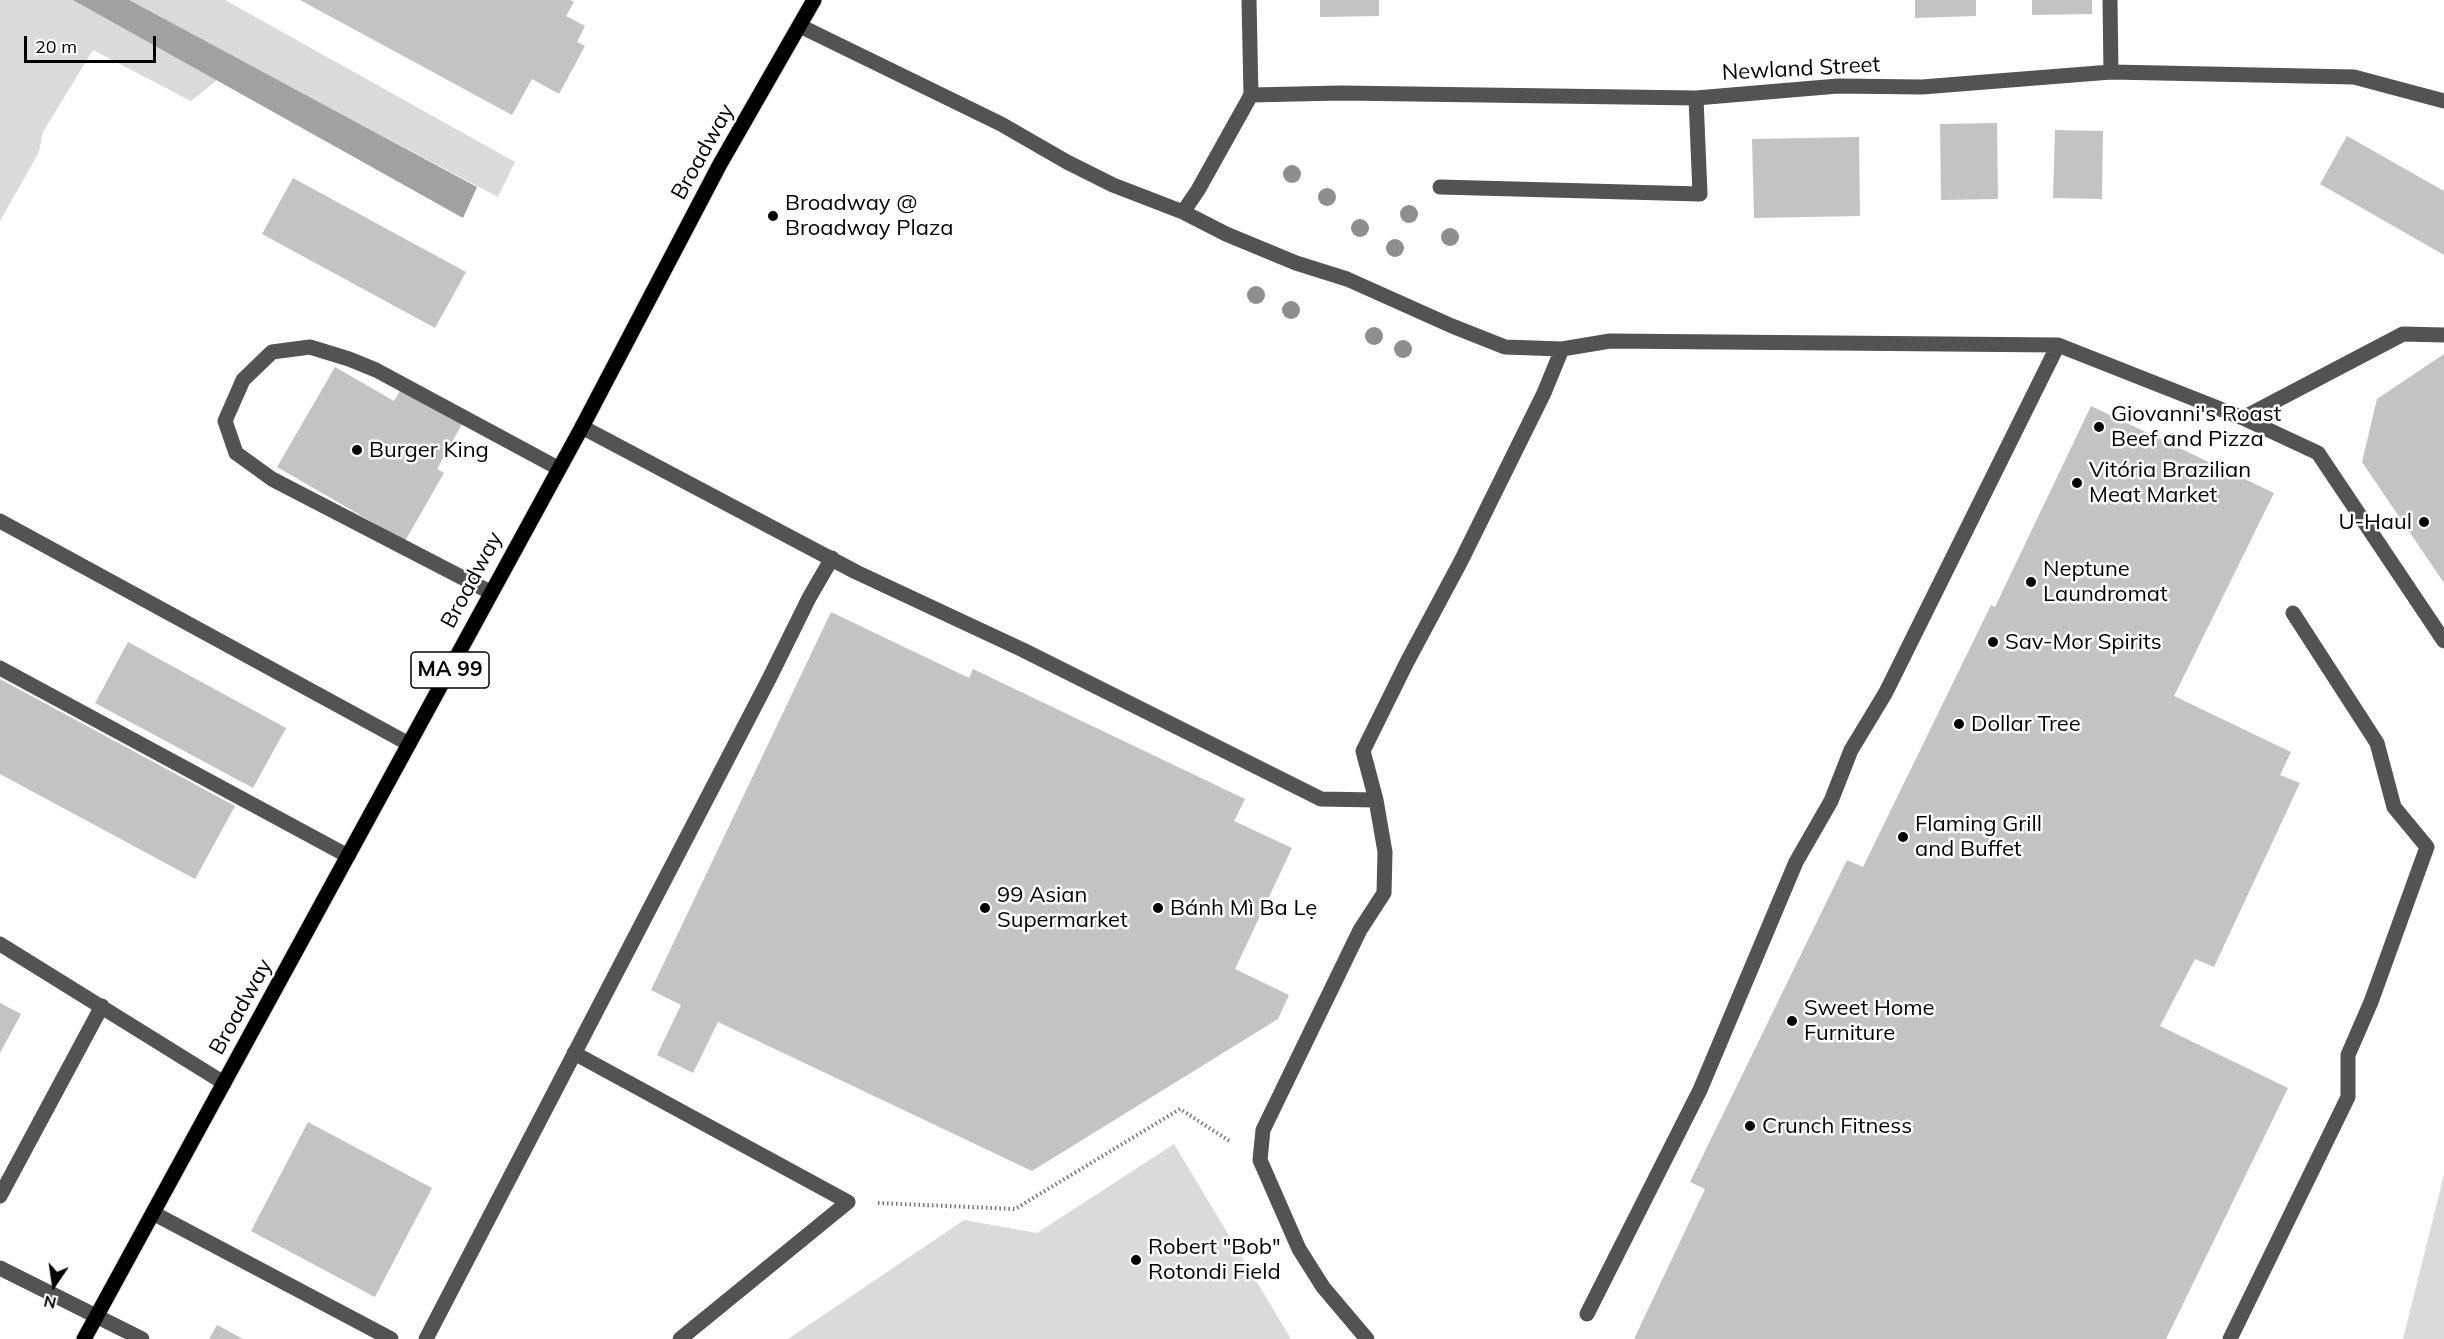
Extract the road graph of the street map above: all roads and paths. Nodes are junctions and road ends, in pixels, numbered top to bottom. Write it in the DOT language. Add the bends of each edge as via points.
graph roads {
  1 [pos="814,0"];
  2 [pos="1249,0"];
  3 [pos="2110,0"];
  4 [pos="800,26"];
  5 [pos="2111,72"];
  6 [pos="1251,95"];
  7 [pos="1696,98"];
  8 [pos="2444,101"];
  9 [pos="1440,187"];
  10 [pos="1183,212"];
  11 [pos="2444,335"];
  12 [pos="2058,345"];
  13 [pos="1562,349"];
  14 [pos="2243,418"];
  15 [pos="582,427"];
  16 [pos="558,468"];
  17 [pos="0,521"];
  18 [pos="832,558"];
  19 [pos="490,592"];
  20 [pos="2293,613"];
  21 [pos="2444,641"];
  22 [pos="0,668"];
  23 [pos="410,744"];
  24 [pos="1376,800"];
  25 [pos="348,856"];
  26 [pos="0,944"];
  27 [pos="102,1006"];
  28 [pos="574,1053"];
  29 [pos="224,1083"];
  30 [pos="1260,1160"];
  31 [pos="0,1196"];
  32 [pos="848,1202"];
  33 [pos="153,1213"];
  34 [pos="0,1268"];
  35 [pos="1587,1314"];
  36 [pos="98,1315"];
  37 [pos="84,1339"];
  38 [pos="142,1339"];
  39 [pos="391,1339"];
  40 [pos="426,1339"];
  41 [pos="680,1339"];
  42 [pos="1368,1339"];
  43 [pos="2230,1339"];
  1 -- 4 [label="main road, Broadway / MA 99"];
  2 -- 6 [label="street"];
  3 -- 5 [label="street"];
  4 -- 10 [label="street" via="1001,124 1113,185"];
  4 -- 15 [label="main road, Broadway / MA 99" via="720,164"];
  5 -- 7 [label="street, Newland Street" via="1922,87 1838,86"];
  5 -- 8 [label="street, Newland Street" via="2354,77"];
  6 -- 7 [label="street, Newland Street"];
  6 -- 10 [label="street"];
  7 -- 9 [label="street" via="1700,194"];
  10 -- 13 [label="street" via="1236,238 1347,279 1505,347"];
  11 -- 14 [label="street" via="2403,334"];
  12 -- 13 [label="street" via="1610,341"];
  12 -- 14 [label="street"];
  12 -- 35 [label="street" via="1886,692 1851,750 1831,801 1796,862 1700,1090"];
  13 -- 24 [label="street" via="1461,561 1363,751"];
  14 -- 21 [label="street" via="2318,453"];
  15 -- 16 [label="main road, Broadway / MA 99"];
  15 -- 18 [label="street"];
  16 -- 19 [label="main road, Broadway / MA 99"];
  16 -- 19 [label="street" via="376,370 310,347 272,352 243,380 225,421 236,453 272,479"];
  17 -- 23 [label="street"];
  18 -- 24 [label="street" via="1321,799"];
  18 -- 28 [label="street"];
  19 -- 23 [label="main road, Broadway / MA 99"];
  20 -- 43 [label="street" via="2377,743 2394,807 2427,847 2348,1055 2348,1097"];
  22 -- 25 [label="street"];
  23 -- 25 [label="main road, Broadway / MA 99"];
  24 -- 30 [label="street" via="1385,852 1384,893 1360,930 1263,1130"];
  25 -- 29 [label="main road, Broadway / MA 99"];
  26 -- 27 [label="street"];
  27 -- 29 [label="street"];
  27 -- 31 [label="street"];
  28 -- 32 [label="street"];
  28 -- 40 [label="street"];
  29 -- 33 [label="main road, Broadway / MA 99"];
  30 -- 32 [label="path" via="1180,1109 1015,1209"];
  30 -- 42 [label="street" via="1299,1250 1323,1287"];
  32 -- 41 [label="street"];
  33 -- 36 [label="main road, Broadway / MA 99"];
  33 -- 39 [label="street"];
  34 -- 36 [label="street"];
  36 -- 37 [label="main road, Broadway / MA 99"];
  36 -- 38 [label="street"];
}
